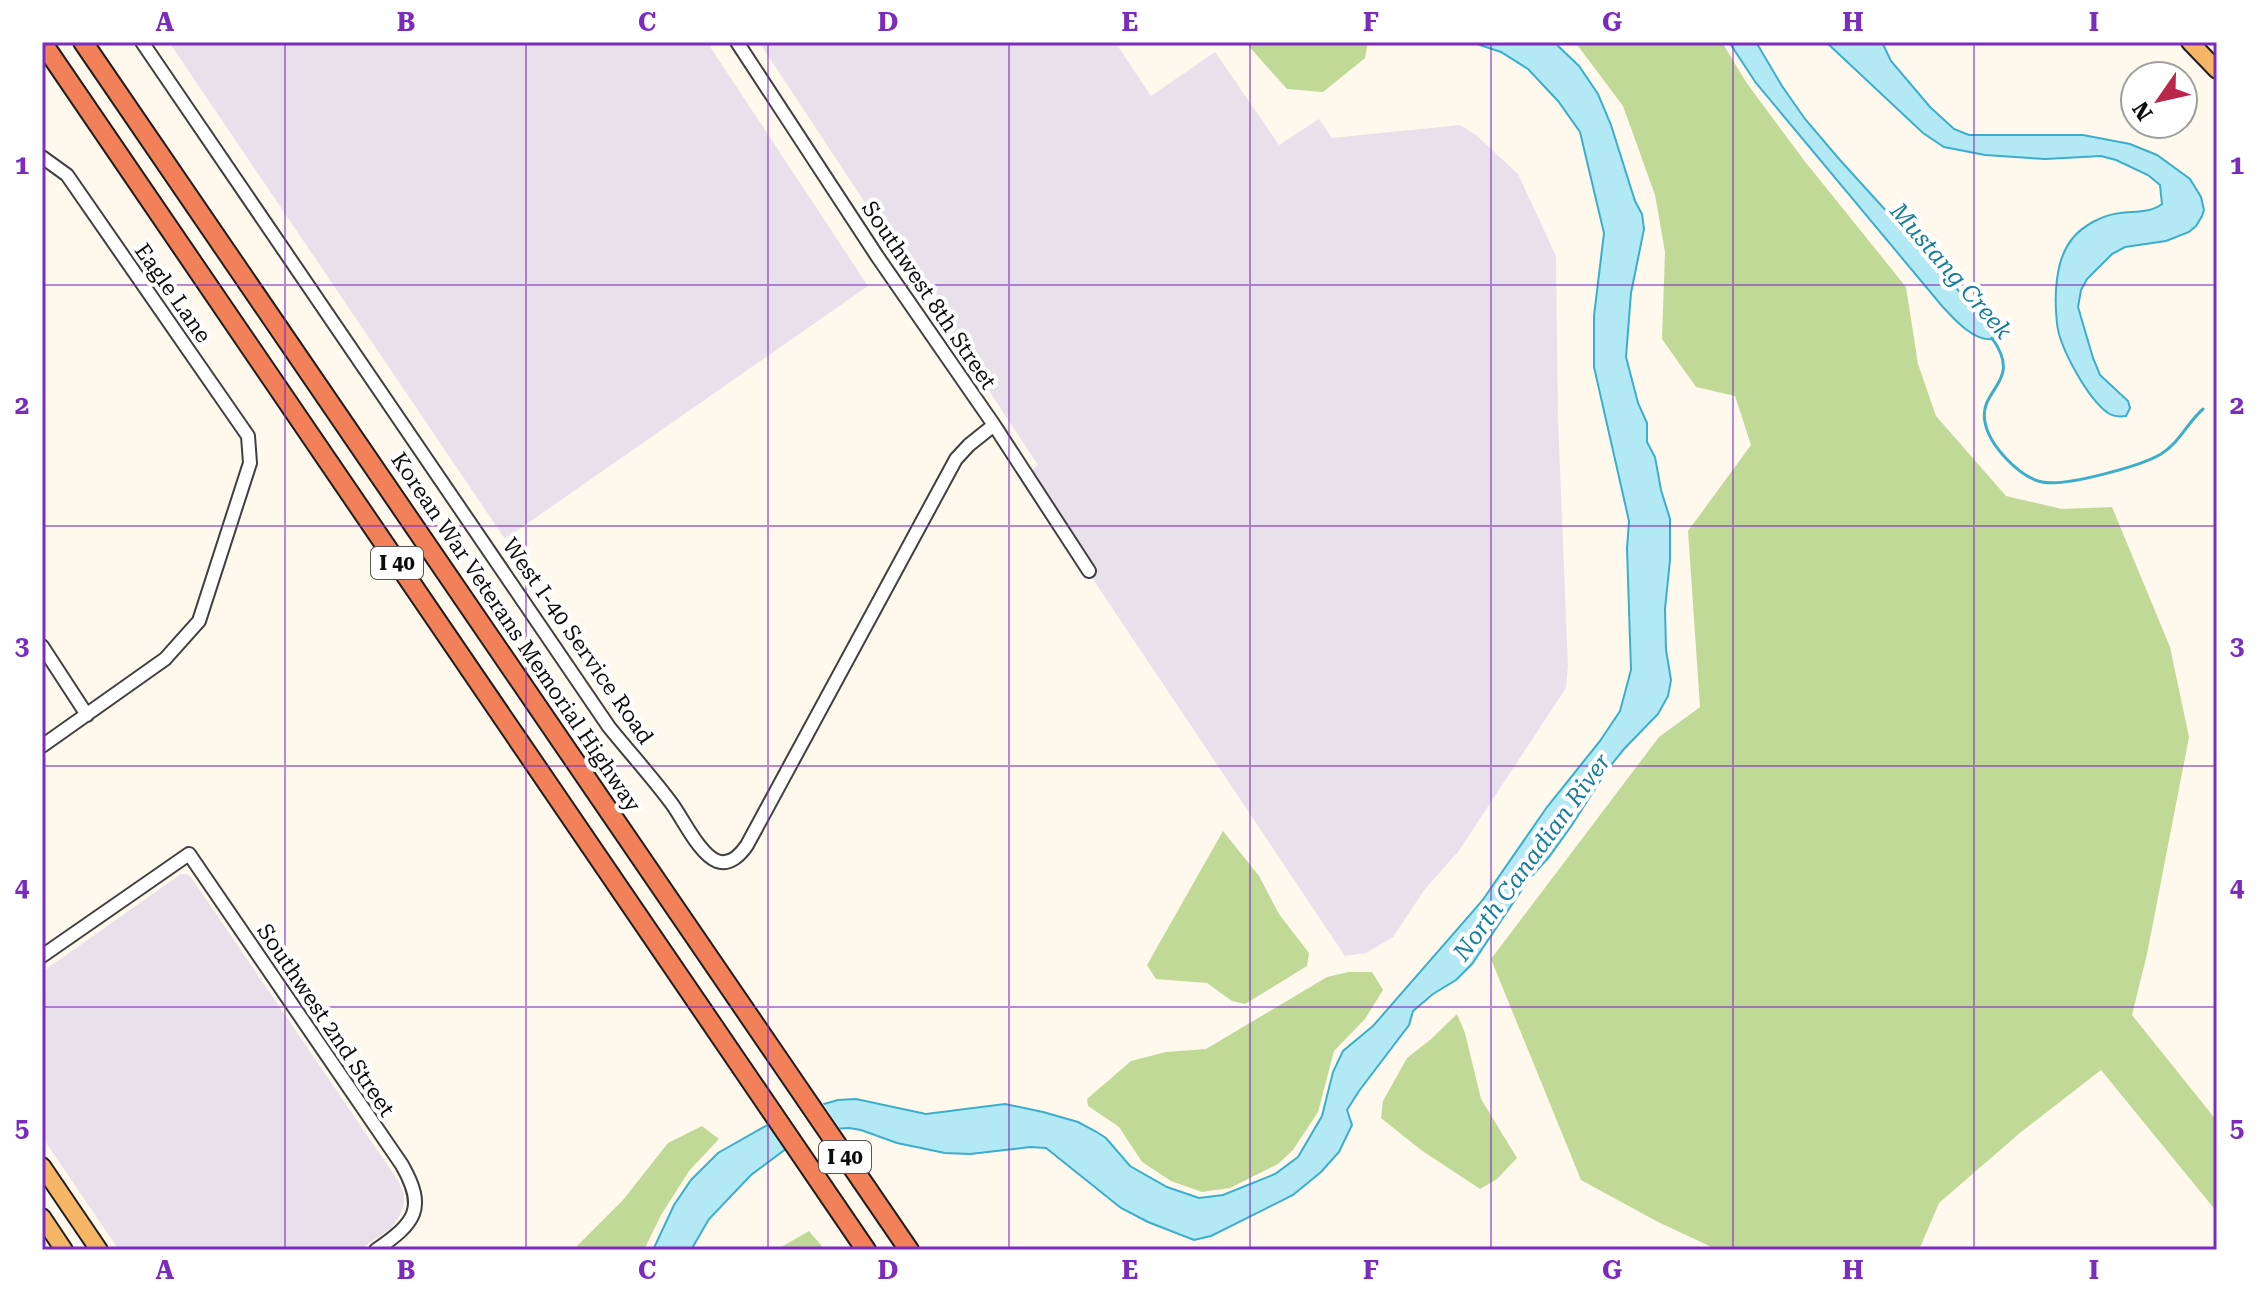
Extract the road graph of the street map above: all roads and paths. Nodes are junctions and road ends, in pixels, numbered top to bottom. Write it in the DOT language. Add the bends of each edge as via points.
graph roads {
  1 [pos="42,42"];
  2 [pos="83,42"];
  3 [pos="142,42"];
  4 [pos="737,42"];
  5 [pos="2190,42"];
  6 [pos="2217,70"];
  7 [pos="42,157"];
  8 [pos="994,425"];
  9 [pos="1089,571"];
  10 [pos="42,646"];
  11 [pos="87,715"];
  12 [pos="42,746"];
  13 [pos="42,956"];
  14 [pos="42,1166"];
  15 [pos="42,1217"];
  16 [pos="64,1250"];
  17 [pos="99,1250"];
  18 [pos="376,1250"];
  19 [pos="866,1250"];
  20 [pos="909,1250"];
  1 -- 19 [label="highway, I 40"];
  2 -- 20 [label="highway, Korean War Veterans Memorial Highway / I 40"];
  3 -- 8 [label="street, West I-40 Service Road" via="609,727 715,861 730,861 743,852 951,467"];
  4 -- 8 [label="street, Southwest 8th Street"];
  5 -- 6 [label="main road"];
  7 -- 11 [label="street, Eagle Lane" via="67,175 248,436 250,463 199,621 165,659"];
  8 -- 9 [label="street, Southwest 8th Street"];
  10 -- 11 [label="street"];
  11 -- 12 [label="street"];
  13 -- 18 [label="street, Southwest 2nd Street" via="189,854 414,1188 414,1213 407,1226"];
  14 -- 17 [label="main road"];
  15 -- 16 [label="main road"];
}
